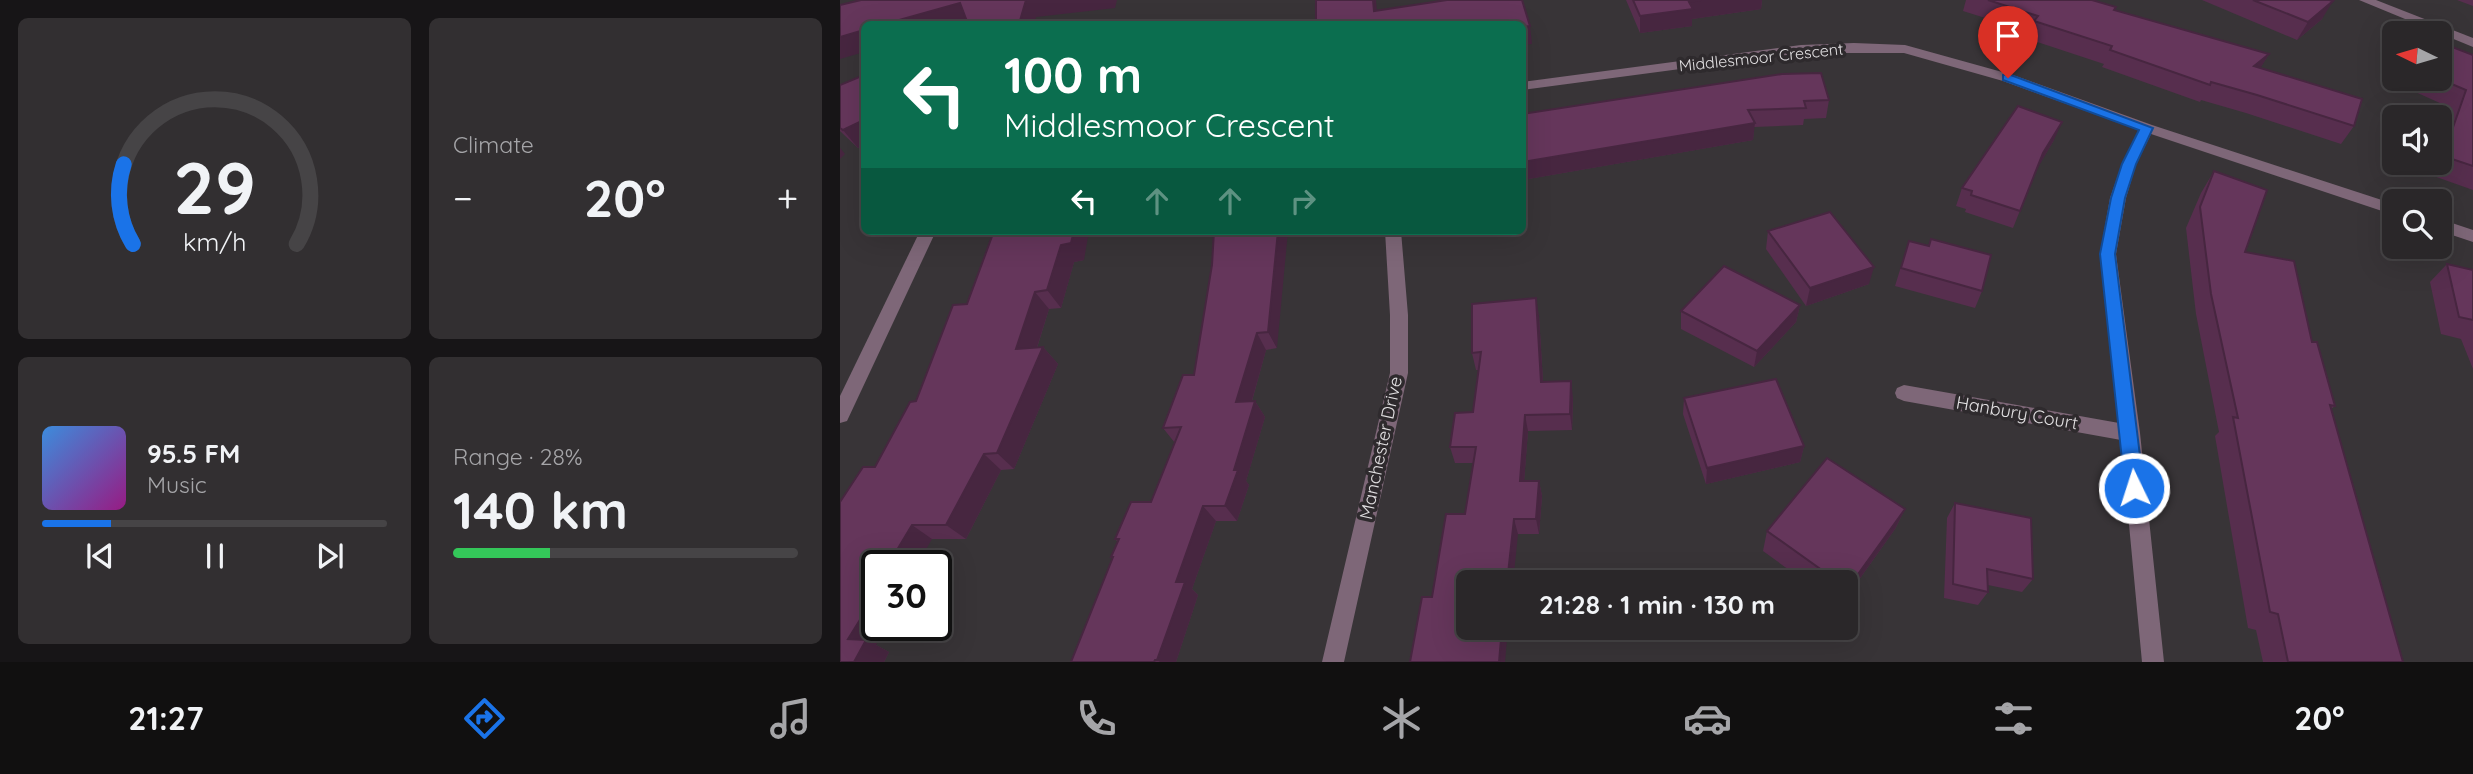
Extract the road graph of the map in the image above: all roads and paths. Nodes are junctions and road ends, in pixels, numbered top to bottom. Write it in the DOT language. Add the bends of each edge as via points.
graph roads {
  1 [pos="2365,0"];
  2 [pos="2473,43"];
  3 [pos="1526,85"];
  4 [pos="2147,128"];
  5 [pos="2382,206"];
  6 [pos="2452,229"];
  7 [pos="926,235"];
  8 [pos="1393,235"];
  9 [pos="2473,236"];
  10 [pos="1905,393"];
  11 [pos="840,415"];
  12 [pos="2130,433"];
  13 [pos="1333,662"];
  14 [pos="2153,662"];
  1 -- 2 [label="street"];
  3 -- 4 [label="street, Middlesmoor Crescent" via="1801,49 1905,49 2008,78"];
  4 -- 5 [label="street, Middlesmoor Crescent"];
  4 -- 12 [label="street" via="2118,198 2108,254"];
  6 -- 9 [label="street"];
  7 -- 11 [label="street"];
  8 -- 13 [label="street, Manchester Drive" via="1399,373"];
  10 -- 12 [label="street, Hanbury Court"];
  12 -- 14 [label="street"];
}
